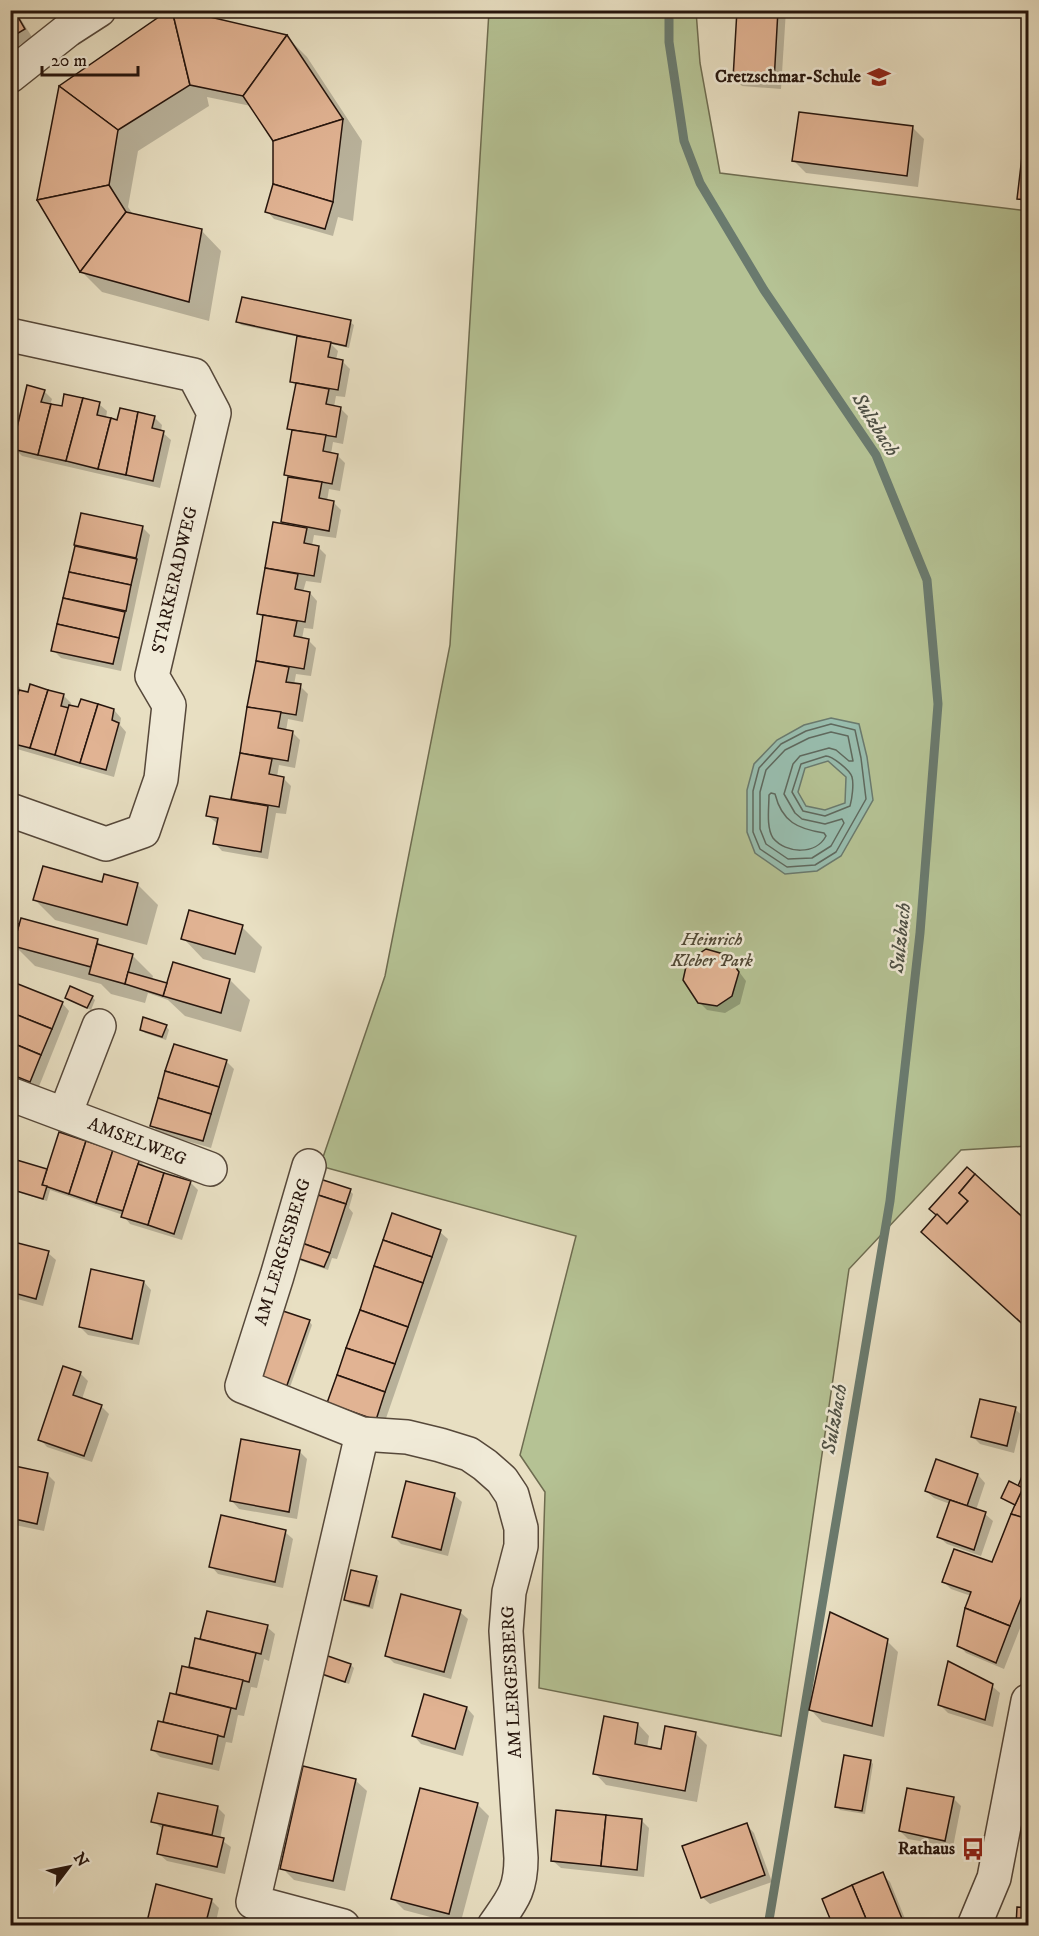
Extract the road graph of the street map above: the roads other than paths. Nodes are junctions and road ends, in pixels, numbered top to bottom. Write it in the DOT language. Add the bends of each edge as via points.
graph roads {
  1 [pos="99,10"];
  2 [pos="10,76"];
  3 [pos="10,335"];
  4 [pos="10,810"];
  5 [pos="99,1026"];
  6 [pos="10,1094"];
  7 [pos="65,1114"];
  8 [pos="309,1166"];
  9 [pos="210,1169"];
  10 [pos="362,1434"];
  11 [pos="1029,1701"];
  12 [pos="343,1926"];
  13 [pos="494,1926"];
  14 [pos="974,1926"];
  1 -- 2 [label="street"];
  3 -- 4 [label="street, STARKERADWEG" via="194,375 214,413 152,676 170,705 161,779 142,831 106,844"];
  5 -- 7 [label="street, AMSELWEG"];
  6 -- 7 [label="street, AMSELWEG"];
  7 -- 9 [label="street, AMSELWEG"];
  8 -- 10 [label="street, AM LERGESBERG" via="242,1386"];
  10 -- 12 [label="street" via="254,1902"];
  10 -- 13 [label="street, AM LERGESBERG" via="407,1437 469,1454 502,1480 516,1508 521,1546 508,1592 506,1631 521,1877 515,1896"];
  11 -- 14 [label="street" via="994,1878"];
}
